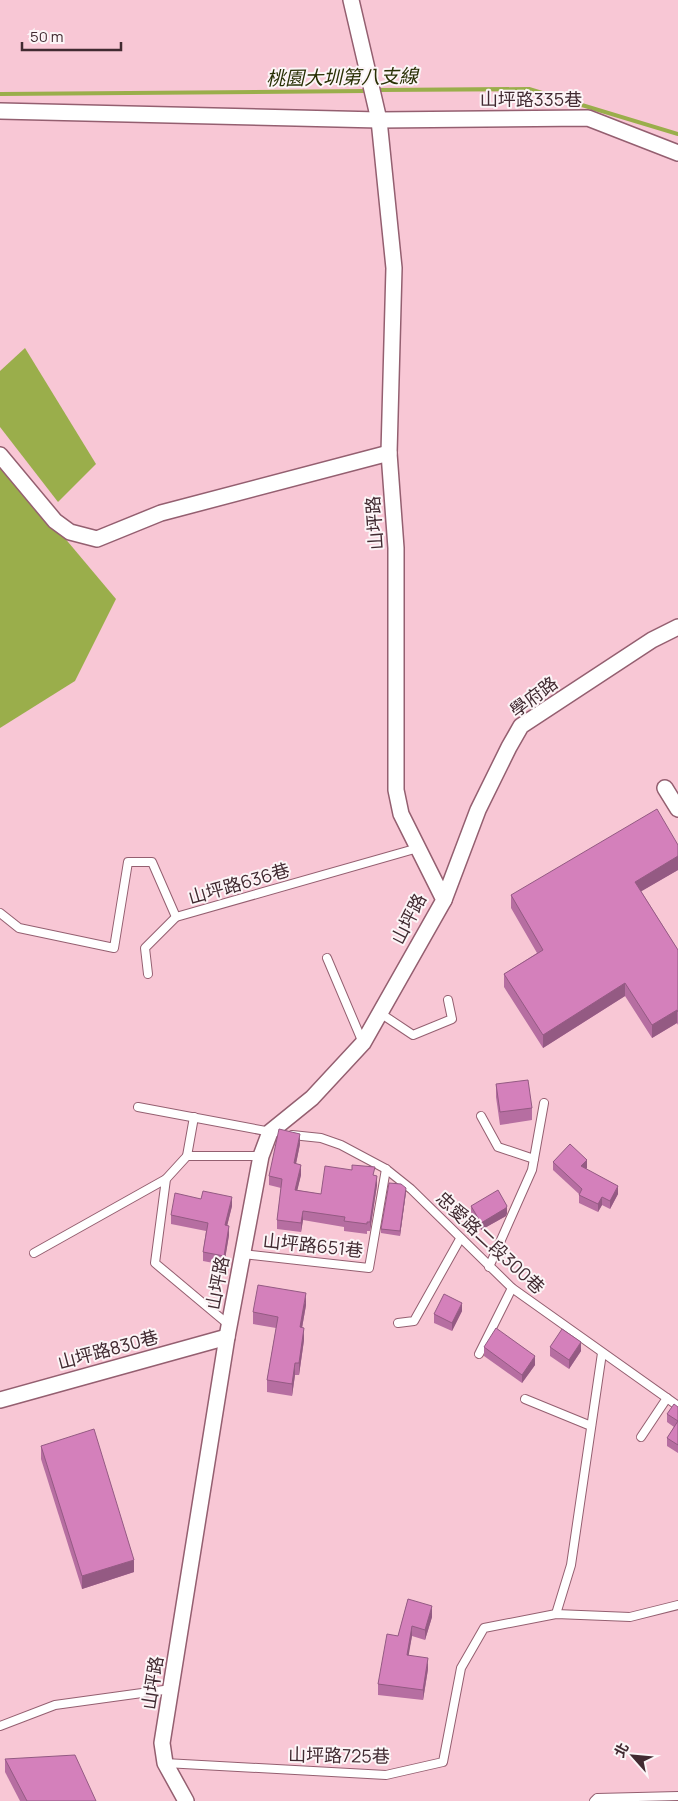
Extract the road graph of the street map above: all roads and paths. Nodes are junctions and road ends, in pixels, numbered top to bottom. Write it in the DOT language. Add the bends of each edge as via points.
graph roads {
  1 [pos="351,0"];
  2 [pos="0,111"];
  3 [pos="378,120"];
  4 [pos="678,153"];
  5 [pos="389,453"];
  6 [pos="0,455"];
  7 [pos="678,627"];
  8 [pos="665,788"];
  9 [pos="678,809"];
  10 [pos="418,848"];
  11 [pos="444,900"];
  12 [pos="0,913"];
  13 [pos="176,917"];
  14 [pos="327,958"];
  15 [pos="148,974"];
  16 [pos="448,1000"];
  17 [pos="380,1013"];
  18 [pos="363,1043"];
  19 [pos="544,1103"];
  20 [pos="138,1107"];
  21 [pos="481,1116"];
  22 [pos="194,1117"];
  23 [pos="274,1132"];
  24 [pos="287,1134"];
  25 [pos="187,1156"];
  26 [pos="261,1156"];
  27 [pos="534,1160"];
  28 [pos="386,1169"];
  29 [pos="166,1179"];
  30 [pos="460,1238"];
  31 [pos="34,1253"];
  32 [pos="243,1254"];
  33 [pos="489,1267"];
  34 [pos="512,1288"];
  35 [pos="398,1323"];
  36 [pos="228,1331"];
  37 [pos="602,1353"];
  38 [pos="479,1354"];
  39 [pos="666,1398"];
  40 [pos="525,1399"];
  41 [pos="0,1400"];
  42 [pos="678,1406"];
  43 [pos="591,1426"];
  44 [pos="641,1437"];
  45 [pos="678,1605"];
  46 [pos="556,1614"];
  47 [pos="171,1689"];
  48 [pos="0,1726"];
  49 [pos="165,1763"];
  50 [pos="678,1796"];
  51 [pos="186,1801"];
  52 [pos="594,1801"];
  1 -- 3 [label="street, 山坪路"];
  2 -- 3 [label="street, 山坪路335巷"];
  3 -- 4 [label="street, 山坪路335巷" via="588,118"];
  3 -- 5 [label="street, 山坪路" via="394,268"];
  5 -- 6 [label="street" via="161,513 97,539 70,532 55,521"];
  5 -- 10 [label="street, 山坪路" via="396,548 396,790 401,814"];
  7 -- 11 [label="street, 學府路" via="652,640 521,726 478,810"];
  8 -- 9 [label="street"];
  10 -- 11 [label="street, 山坪路"];
  10 -- 13 [label="lane, 山坪路636巷"];
  11 -- 17 [label="street, 山坪路"];
  12 -- 13 [label="lane, 山坪路636巷" via="19,928 114,948 128,862 152,862"];
  13 -- 15 [label="lane" via="145,948"];
  14 -- 18 [label="lane"];
  16 -- 17 [label="lane" via="452,1019 412,1035"];
  17 -- 18 [label="street, 山坪路"];
  18 -- 23 [label="street, 山坪路" via="312,1098"];
  19 -- 27 [label="lane"];
  20 -- 22 [label="lane"];
  21 -- 27 [label="lane" via="498,1147"];
  22 -- 23 [label="lane"];
  22 -- 25 [label="lane"];
  23 -- 26 [label="street, 山坪路"];
  24 -- 28 [label="lane, 忠愛路二段300巷" via="328,1140"];
  25 -- 26 [label="lane"];
  25 -- 29 [label="lane"];
  26 -- 32 [label="street, 山坪路"];
  27 -- 33 [label="lane"];
  28 -- 30 [label="lane, 忠愛路二段300巷"];
  28 -- 32 [label="lane, 山坪路651巷" via="369,1268"];
  29 -- 31 [label="lane"];
  29 -- 36 [label="lane" via="155,1263"];
  30 -- 33 [label="lane, 忠愛路二段300巷"];
  30 -- 35 [label="lane" via="414,1321"];
  32 -- 36 [label="street, 山坪路"];
  33 -- 34 [label="lane, 忠愛路二段300巷"];
  34 -- 37 [label="lane, 忠愛路二段300巷"];
  34 -- 38 [label="lane"];
  36 -- 41 [label="street, 山坪路830巷"];
  36 -- 47 [label="street, 山坪路"];
  37 -- 39 [label="lane, 忠愛路二段300巷"];
  37 -- 43 [label="lane"];
  39 -- 42 [label="lane, 忠愛路二段300巷"];
  39 -- 44 [label="lane"];
  40 -- 43 [label="lane"];
  43 -- 46 [label="lane" via="571,1565"];
  45 -- 46 [label="lane, 山坪路725巷" via="630,1617"];
  46 -- 49 [label="lane, 山坪路725巷" via="484,1628 461,1668 443,1762 386,1775"];
  47 -- 48 [label="lane" via="55,1705"];
  47 -- 49 [label="street, 山坪路" via="162,1743"];
  49 -- 51 [label="street, 山坪路"];
  50 -- 52 [label="lane" via="597,1798"];
}
